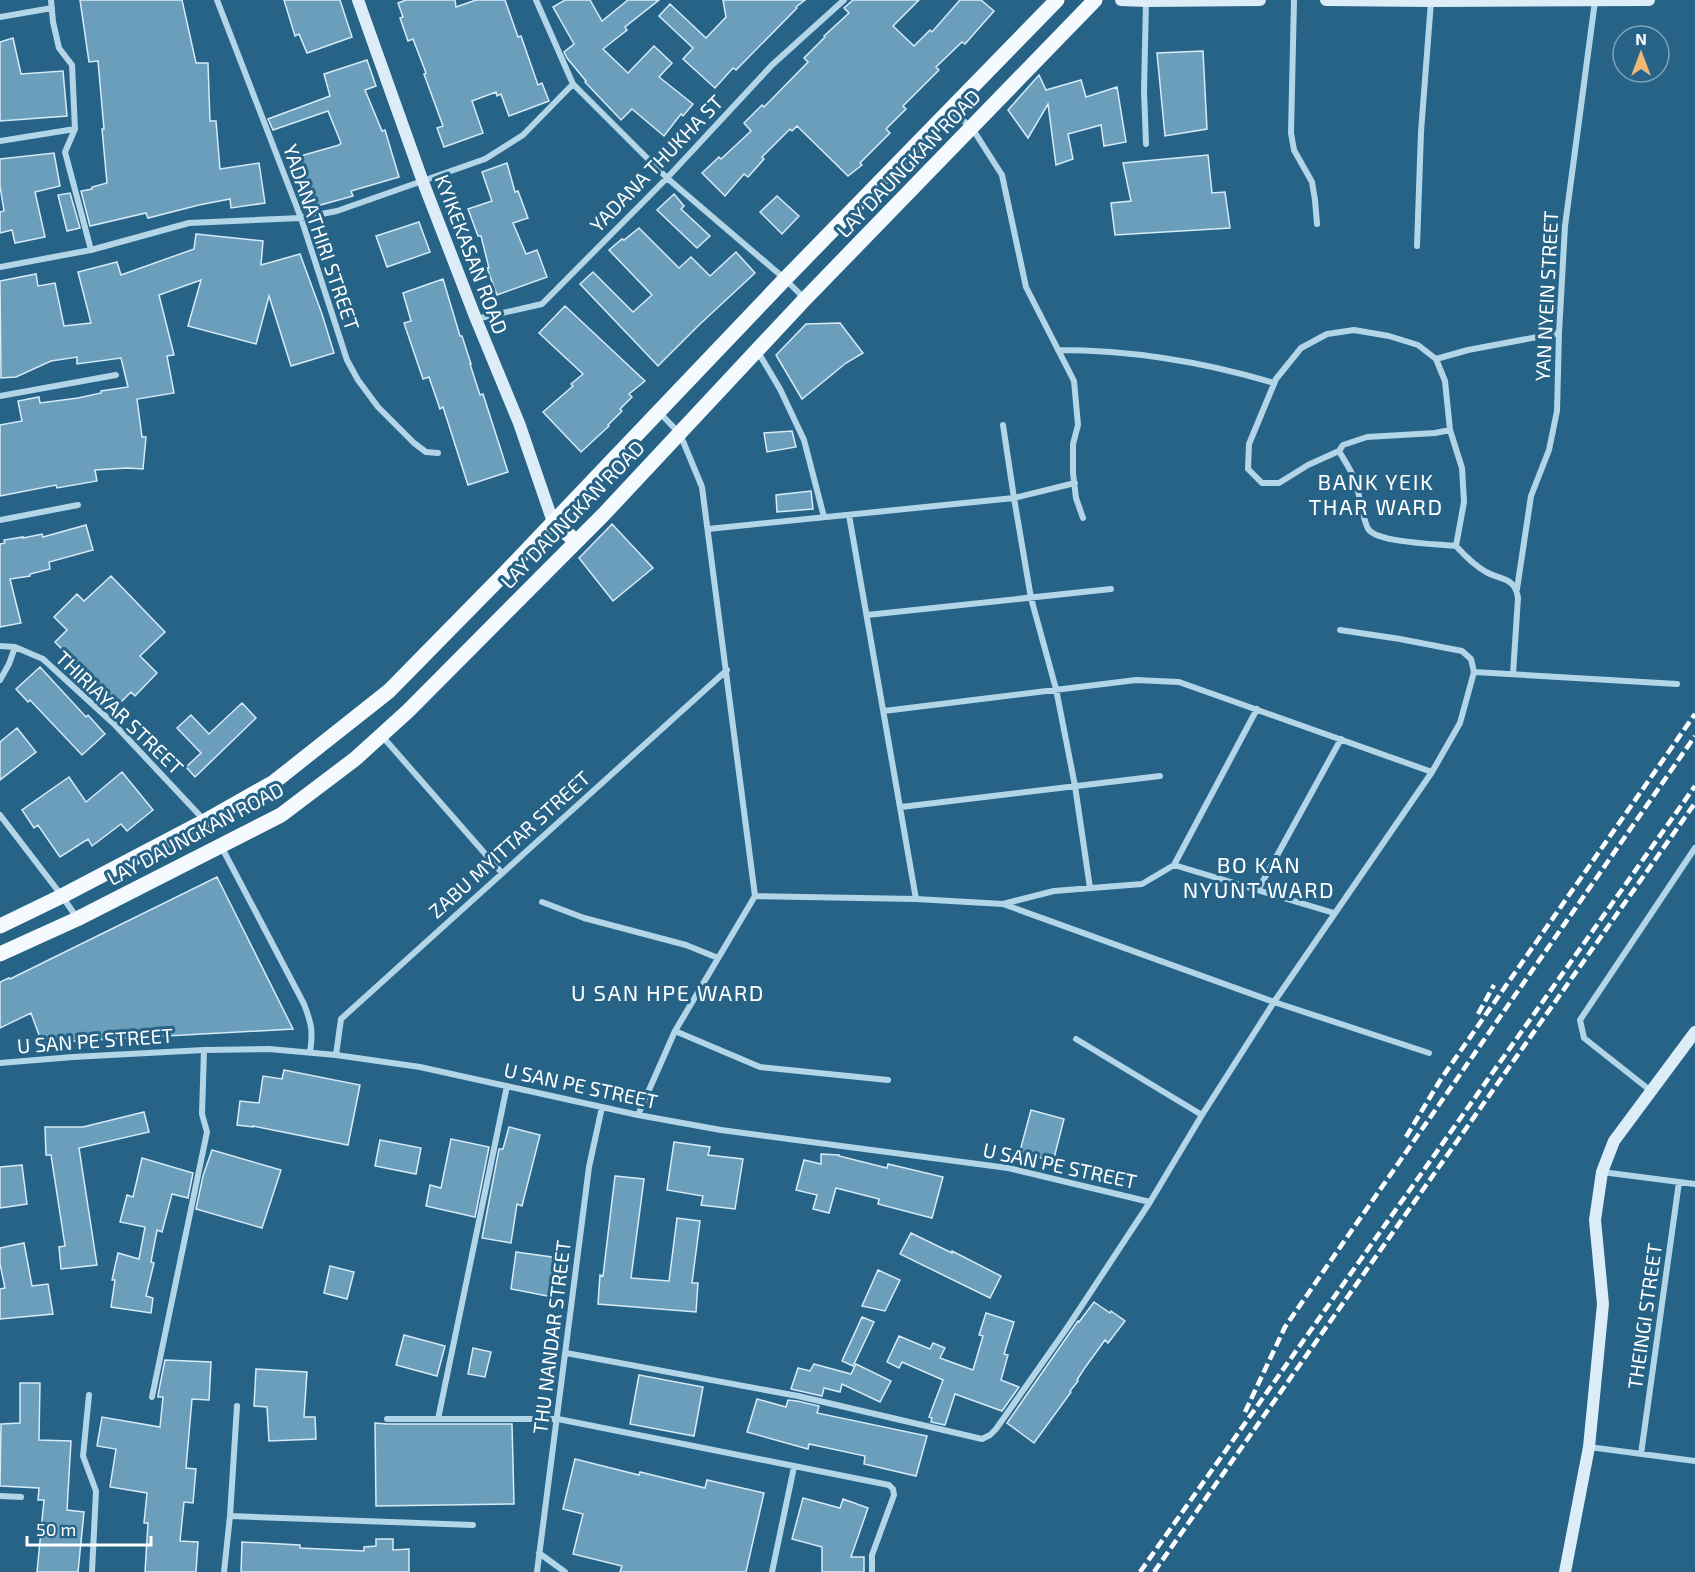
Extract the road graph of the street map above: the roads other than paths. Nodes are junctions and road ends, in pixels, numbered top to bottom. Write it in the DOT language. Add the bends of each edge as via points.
graph roads {
  1 [pos="51,0"];
  2 [pos="217,0"];
  3 [pos="358,0"];
  4 [pos="536,0"];
  5 [pos="844,0"];
  6 [pos="1057,0"];
  7 [pos="1095,0"];
  8 [pos="1121,0"];
  9 [pos="1260,0"];
  10 [pos="1294,0"];
  11 [pos="1326,0"];
  12 [pos="1649,0"];
  13 [pos="1146,1"];
  14 [pos="1431,1"];
  15 [pos="1595,1"];
  16 [pos="52,8"];
  17 [pos="0,17"];
  18 [pos="573,84"];
  19 [pos="951,110"];
  20 [pos="972,128"];
  21 [pos="75,129"];
  22 [pos="0,141"];
  23 [pos="1146,144"];
  24 [pos="668,178"];
  25 [pos="423,182"];
  26 [pos="301,218"];
  27 [pos="1317,224"];
  28 [pos="1417,246"];
  29 [pos="92,250"];
  30 [pos="0,267"];
  31 [pos="785,279"];
  32 [pos="805,299"];
  33 [pos="476,319"];
  34 [pos="1559,333"];
  35 [pos="1058,350"];
  36 [pos="757,351"];
  37 [pos="1436,359"];
  38 [pos="116,375"];
  39 [pos="1274,383"];
  40 [pos="0,396"];
  41 [pos="659,412"];
  42 [pos="1003,425"];
  43 [pos="1450,430"];
  44 [pos="680,434"];
  45 [pos="1339,451"];
  46 [pos="438,453"];
  47 [pos="1075,483"];
  48 [pos="1014,498"];
  49 [pos="78,505"];
  50 [pos="849,516"];
  51 [pos="824,517"];
  52 [pos="1083,518"];
  53 [pos="0,520"];
  54 [pos="553,522"];
  55 [pos="708,529"];
  56 [pos="576,541"];
  57 [pos="1456,546"];
  58 [pos="503,575"];
  59 [pos="1111,589"];
  60 [pos="1517,589"];
  61 [pos="523,595"];
  62 [pos="1032,598"];
  63 [pos="867,615"];
  64 [pos="1340,630"];
  65 [pos="0,646"];
  66 [pos="15,647"];
  67 [pos="727,670"];
  68 [pos="1474,672"];
  69 [pos="1514,674"];
  70 [pos="0,680"];
  71 [pos="1677,684"];
  72 [pos="1056,689"];
  73 [pos="389,691"];
  74 [pos="1257,709"];
  75 [pos="408,711"];
  76 [pos="884,711"];
  77 [pos="381,735"];
  78 [pos="1341,739"];
  79 [pos="1432,772"];
  80 [pos="1160,776"];
  81 [pos="1074,786"];
  82 [pos="901,807"];
  83 [pos="0,815"];
  84 [pos="205,821"];
  85 [pos="221,846"];
  86 [pos="1695,848"];
  87 [pos="1174,865"];
  88 [pos="502,873"];
  89 [pos="1090,888"];
  90 [pos="1258,890"];
  91 [pos="62,896"];
  92 [pos="755,896"];
  93 [pos="916,899"];
  94 [pos="542,902"];
  95 [pos="1003,904"];
  96 [pos="1334,913"];
  97 [pos="77,919"];
  98 [pos="0,926"];
  99 [pos="0,954"];
  100 [pos="718,958"];
  101 [pos="1274,1002"];
  102 [pos="675,1030"];
  103 [pos="1695,1032"];
  104 [pos="1076,1038"];
  105 [pos="204,1050"];
  106 [pos="310,1053"];
  107 [pos="1429,1053"];
  108 [pos="336,1055"];
  109 [pos="0,1063"];
  110 [pos="888,1080"];
  111 [pos="507,1086"];
  112 [pos="1651,1091"];
  113 [pos="602,1107"];
  114 [pos="638,1115"];
  115 [pos="1202,1115"];
  116 [pos="1602,1172"];
  117 [pos="1679,1182"];
  118 [pos="1695,1184"];
  119 [pos="1150,1202"];
  120 [pos="566,1353"];
  121 [pos="89,1395"];
  122 [pos="152,1397"];
  123 [pos="237,1406"];
  124 [pos="387,1419"];
  125 [pos="438,1419"];
  126 [pos="558,1419"];
  127 [pos="1589,1447"];
  128 [pos="1641,1454"];
  129 [pos="1695,1461"];
  130 [pos="794,1467"];
  131 [pos="0,1496"];
  132 [pos="21,1497"];
  133 [pos="230,1516"];
  134 [pos="473,1526"];
  135 [pos="539,1553"];
  136 [pos="92,1572"];
  137 [pos="224,1572"];
  138 [pos="537,1572"];
  139 [pos="565,1572"];
  140 [pos="772,1572"];
  141 [pos="872,1572"];
  142 [pos="1564,1572"];
  1 -- 16 [label="street"];
  2 -- 26 [label="street, YADANATHIRI STREET"];
  3 -- 25 [label="street, KYIKEKASAN ROAD"];
  4 -- 18 [label="street"];
  5 -- 24 [label="street, YADANA THUKHA ST" via="772,65"];
  6 -- 19 [label="main road, LAY DAUNGKAN ROAD"];
  7 -- 20 [label="main road, LAY DAUNGKAN ROAD"];
  8 -- 13 [label="street"];
  9 -- 13 [label="street"];
  10 -- 27 [label="street" via="1291,133 1294,150 1312,182"];
  11 -- 14 [label="street"];
  12 -- 15 [label="street"];
  13 -- 23 [label="street"];
  14 -- 15 [label="street"];
  14 -- 28 [label="street"];
  15 -- 34 [label="street, YAN NYEIN STREET" via="1565,226"];
  16 -- 17 [label="street"];
  16 -- 21 [label="street" via="59,48 72,65"];
  18 -- 24 [label="street"];
  18 -- 25 [label="street" via="523,135 485,159"];
  19 -- 20 [label="street"];
  19 -- 31 [label="main road, LAY DAUNGKAN ROAD"];
  20 -- 32 [label="main road, LAY DAUNGKAN ROAD"];
  20 -- 35 [label="street" via="1002,175 1026,287"];
  21 -- 22 [label="street"];
  21 -- 29 [label="street" via="66,152"];
  24 -- 31 [label="street"];
  24 -- 33 [label="street, YADANA THUKHA ST" via="542,304"];
  25 -- 26 [label="street" via="337,211"];
  25 -- 33 [label="street, KYIKEKASAN ROAD"];
  26 -- 29 [label="street" via="189,224"];
  26 -- 46 [label="street, YADANATHIRI STREET" via="347,360 358,380 414,443 426,452"];
  29 -- 30 [label="street"];
  31 -- 32 [label="street"];
  31 -- 41 [label="main road, LAY DAUNGKAN ROAD"];
  32 -- 36 [label="main road, LAY DAUNGKAN ROAD"];
  33 -- 54 [label="street, KYIKEKASAN ROAD" via="519,423"];
  34 -- 37 [label="street"];
  34 -- 60 [label="street, YAN NYEIN STREET" via="1557,411 1549,450 1531,496"];
  35 -- 39 [label="street" via="1166,358"];
  35 -- 47 [label="street" via="1074,381 1078,425 1073,444"];
  36 -- 44 [label="main road, LAY DAUNGKAN ROAD"];
  36 -- 51 [label="street" via="804,441"];
  37 -- 39 [label="street" via="1418,345 1354,330 1327,334 1301,348"];
  37 -- 43 [label="street" via="1445,381"];
  38 -- 40 [label="street"];
  39 -- 45 [label="street" via="1249,444 1248,469 1262,483 1279,483"];
  41 -- 44 [label="street"];
  41 -- 54 [label="main road, LAY DAUNGKAN ROAD"];
  42 -- 48 [label="street"];
  43 -- 45 [label="street" via="1367,437 1343,445"];
  43 -- 57 [label="street" via="1462,468 1464,502"];
  44 -- 55 [label="street" via="702,487"];
  44 -- 56 [label="main road, LAY DAUNGKAN ROAD"];
  45 -- 57 [label="street" via="1354,478 1369,530 1378,536 1413,543"];
  47 -- 48 [label="street"];
  47 -- 52 [label="street"];
  48 -- 50 [label="street"];
  48 -- 62 [label="street"];
  49 -- 53 [label="street"];
  50 -- 51 [label="street"];
  50 -- 63 [label="street"];
  51 -- 55 [label="street"];
  54 -- 56 [label="main road"];
  54 -- 58 [label="main road, LAY DAUNGKAN ROAD"];
  55 -- 67 [label="street"];
  56 -- 61 [label="main road, LAY DAUNGKAN ROAD"];
  57 -- 60 [label="street" via="1487,572 1507,579"];
  58 -- 61 [label="main road"];
  58 -- 73 [label="main road, LAY DAUNGKAN ROAD"];
  59 -- 62 [label="street"];
  60 -- 69 [label="street, YAN NYEIN STREET"];
  61 -- 75 [label="main road, LAY DAUNGKAN ROAD"];
  62 -- 63 [label="street"];
  62 -- 72 [label="street"];
  63 -- 76 [label="street"];
  64 -- 68 [label="street" via="1462,651 1471,659"];
  65 -- 66 [label="street, THIRIAYAR STREET"];
  66 -- 70 [label="street"];
  66 -- 84 [label="street, THIRIAYAR STREET" via="43,659 114,724"];
  67 -- 88 [label="street, ZABU MYITTAR STREET"];
  67 -- 92 [label="street"];
  68 -- 69 [label="street"];
  68 -- 79 [label="street" via="1460,723"];
  69 -- 71 [label="street"];
  72 -- 74 [label="street" via="1136,680 1179,682"];
  72 -- 76 [label="street"];
  72 -- 81 [label="street"];
  73 -- 75 [label="main road"];
  73 -- 84 [label="main road, LAY DAUNGKAN ROAD" via="274,782"];
  74 -- 78 [label="street"];
  74 -- 87 [label="street"];
  75 -- 77 [label="main road, LAY DAUNGKAN ROAD"];
  76 -- 82 [label="street"];
  77 -- 85 [label="main road, LAY DAUNGKAN ROAD" via="280,815"];
  77 -- 88 [label="street"];
  78 -- 79 [label="street"];
  78 -- 90 [label="street"];
  79 -- 96 [label="street"];
  80 -- 81 [label="street"];
  81 -- 82 [label="street"];
  81 -- 89 [label="street"];
  82 -- 93 [label="street"];
  83 -- 91 [label="street"];
  84 -- 91 [label="main road, LAY DAUNGKAN ROAD"];
  85 -- 97 [label="main road, LAY DAUNGKAN ROAD"];
  85 -- 106 [label="street" via="304,1004 313,1034"];
  86 -- 112 [label="street" via="1580,1020 1584,1038"];
  87 -- 89 [label="street" via="1143,884"];
  87 -- 90 [label="street"];
  88 -- 108 [label="street, ZABU MYITTAR STREET" via="341,1019"];
  89 -- 95 [label="street" via="1054,891"];
  90 -- 96 [label="street"];
  91 -- 97 [label="street"];
  91 -- 98 [label="main road, LAY DAUNGKAN ROAD"];
  92 -- 93 [label="street"];
  92 -- 100 [label="street"];
  93 -- 95 [label="street"];
  94 -- 100 [label="street"];
  95 -- 101 [label="street"];
  96 -- 101 [label="street"];
  97 -- 99 [label="main road, LAY DAUNGKAN ROAD"];
  100 -- 102 [label="street"];
  101 -- 107 [label="street"];
  101 -- 115 [label="street"];
  102 -- 110 [label="street" via="760,1067"];
  102 -- 114 [label="street"];
  103 -- 112 [label="street"];
  104 -- 115 [label="street"];
  105 -- 106 [label="street, U SAN PE STREET"];
  105 -- 109 [label="street, U SAN PE STREET"];
  105 -- 122 [label="street" via="202,1114 207,1132"];
  106 -- 108 [label="street, U SAN PE STREET"];
  108 -- 111 [label="street, U SAN PE STREET" via="420,1067"];
  111 -- 113 [label="street, U SAN PE STREET"];
  111 -- 125 [label="street"];
  112 -- 116 [label="street" via="1614,1141"];
  113 -- 114 [label="street, U SAN PE STREET"];
  113 -- 120 [label="street, THU NANDAR STREET" via="589,1167"];
  114 -- 119 [label="street, U SAN PE STREET" via="721,1130 1008,1168"];
  115 -- 119 [label="street"];
  116 -- 117 [label="street"];
  116 -- 127 [label="street" via="1595,1220 1604,1304"];
  117 -- 118 [label="street"];
  117 -- 128 [label="street, THEINGI STREET"];
  119 -- 120 [label="street" via="1070,1325 996,1429 982,1439 798,1396"];
  120 -- 126 [label="street, THU NANDAR STREET"];
  121 -- 136 [label="street" via="83,1456 96,1491"];
  123 -- 133 [label="street"];
  124 -- 125 [label="street"];
  125 -- 126 [label="street"];
  126 -- 130 [label="street"];
  126 -- 135 [label="street, THU NANDAR STREET"];
  127 -- 128 [label="street"];
  127 -- 142 [label="street"];
  128 -- 129 [label="street"];
  130 -- 140 [label="street"];
  130 -- 141 [label="street" via="889,1485 893,1489 872,1556"];
  131 -- 132 [label="street"];
  133 -- 134 [label="street"];
  133 -- 137 [label="street"];
  135 -- 138 [label="street, THU NANDAR STREET"];
  135 -- 139 [label="street"];
}
